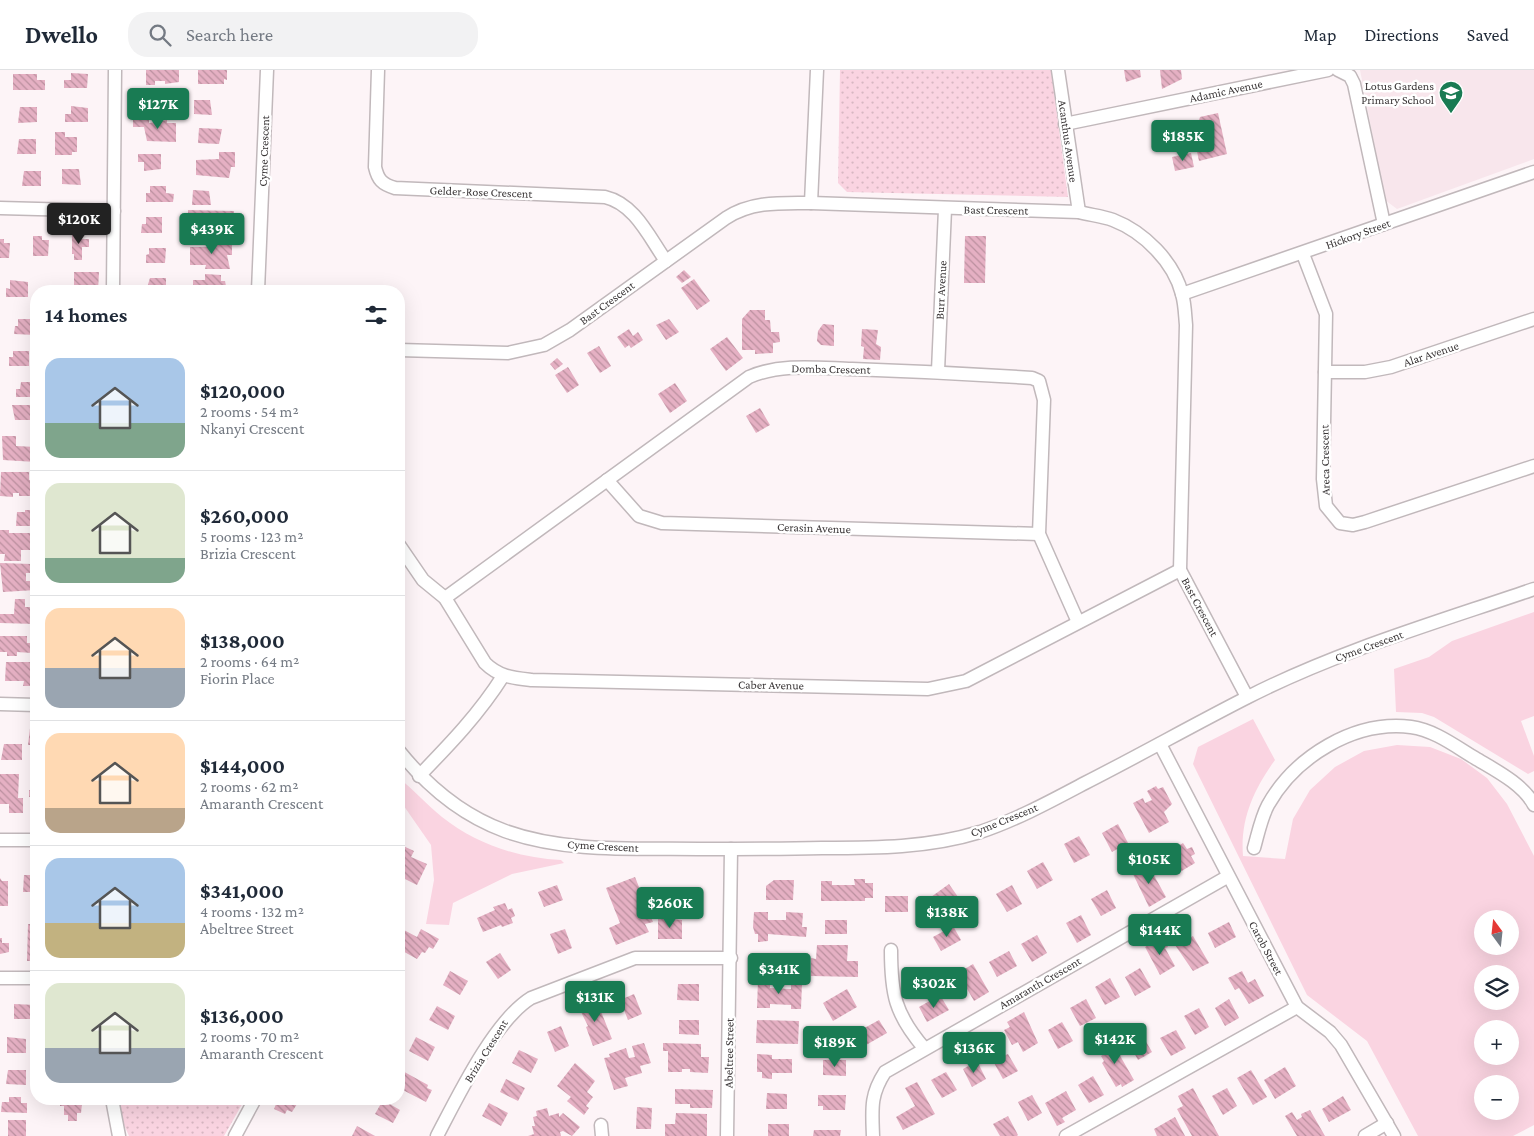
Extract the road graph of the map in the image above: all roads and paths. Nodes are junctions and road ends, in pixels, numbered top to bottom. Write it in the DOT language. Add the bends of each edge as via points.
graph roads {
  1 [pos="115,70"];
  2 [pos="267,70"];
  3 [pos="378,70"];
  4 [pos="817,70"];
  5 [pos="1058,70"];
  6 [pos="1328,70"];
  7 [pos="1338,70"];
  8 [pos="1065,124"];
  9 [pos="1534,172"];
  10 [pos="811,203"];
  11 [pos="0,208"];
  12 [pos="945,209"];
  13 [pos="114,212"];
  14 [pos="1079,212"];
  15 [pos="1384,224"];
  16 [pos="1303,254"];
  17 [pos="666,261"];
  18 [pos="113,285"];
  19 [pos="258,285"];
  20 [pos="1182,294"];
  21 [pos="1534,319"];
  22 [pos="405,350"];
  23 [pos="938,372"];
  24 [pos="1325,372"];
  25 [pos="1534,466"];
  26 [pos="607,480"];
  27 [pos="1039,534"];
  28 [pos="405,554"];
  29 [pos="1180,570"];
  30 [pos="1534,589"];
  31 [pos="445,598"];
  32 [pos="1078,622"];
  33 [pos="502,676"];
  34 [pos="1247,697"];
  35 [pos="0,704"];
  36 [pos="30,705"];
  37 [pos="1160,744"];
  38 [pos="405,759"];
  39 [pos="419,776"];
  40 [pos="1533,799"];
  41 [pos="0,840"];
  42 [pos="30,840"];
  43 [pos="1254,848"];
  44 [pos="731,849"];
  45 [pos="1227,876"];
  46 [pos="891,950"];
  47 [pos="731,958"];
  48 [pos="0,978"];
  49 [pos="30,978"];
  50 [pos="1297,1007"];
  51 [pos="924,1048"];
  52 [pos="113,1105"];
  53 [pos="252,1105"];
  54 [pos="1387,1124"];
  55 [pos="119,1136"];
  56 [pos="235,1136"];
  57 [pos="437,1136"];
  58 [pos="727,1136"];
  59 [pos="873,1136"];
  60 [pos="1066,1136"];
  61 [pos="1365,1136"];
  62 [pos="1394,1136"];
  1 -- 13 [label="street"];
  2 -- 19 [label="street, Cyme Crescent"];
  3 -- 17 [label="street, Gelder-Rose Crescent" via="375,167 377,178 384,185 596,196 617,200 630,210"];
  4 -- 10 [label="street"];
  5 -- 8 [label="street, Acanthus Avenue"];
  6 -- 8 [label="street, Adamic Avenue"];
  7 -- 15 [label="street" via="1350,76 1354,84"];
  8 -- 14 [label="street, Acanthus Avenue"];
  9 -- 15 [label="street, Hickory Street"];
  10 -- 12 [label="street, Bast Crescent"];
  10 -- 17 [label="street, Bast Crescent" via="750,206 737,211"];
  11 -- 13 [label="street"];
  12 -- 14 [label="street, Bast Crescent"];
  12 -- 23 [label="street, Burr Avenue"];
  13 -- 18 [label="street"];
  14 -- 20 [label="street, Bast Crescent" via="1113,220 1151,244 1168,265"];
  15 -- 16 [label="street, Hickory Street"];
  16 -- 20 [label="street, Hickory Street"];
  16 -- 24 [label="street, Areca Crescent" via="1326,314"];
  17 -- 22 [label="street, Bast Crescent" via="570,330 535,348 508,353"];
  20 -- 29 [label="street, Bast Crescent" via="1186,350"];
  21 -- 24 [label="street, Alar Avenue" via="1391,367 1364,372"];
  23 -- 26 [label="street, Domba Crescent" via="788,368 761,372 749,376"];
  23 -- 27 [label="street, Domba Crescent" via="1040,381 1044,400"];
  24 -- 25 [label="street, Areca Crescent" via="1324,494 1326,506 1340,522 1353,525 1365,522"];
  26 -- 27 [label="street, Cerasin Avenue" via="639,516 662,523"];
  26 -- 31 [label="street, Domba Crescent"];
  27 -- 32 [label="street, Domba Crescent"];
  28 -- 31 [label="street" via="423,580"];
  29 -- 32 [label="street, Caber Avenue"];
  29 -- 34 [label="street, Bast Crescent"];
  30 -- 34 [label="street, Cyme Crescent" via="1350,652"];
  31 -- 33 [label="street" via="485,663"];
  32 -- 33 [label="street, Caber Avenue" via="966,681 928,688 532,680"];
  33 -- 39 [label="street" via="471,721"];
  34 -- 37 [label="street, Cyme Crescent"];
  35 -- 36 [label="street"];
  37 -- 44 [label="street, Cyme Crescent" via="1015,818 957,838 882,848"];
  37 -- 45 [label="street, Carob Street"];
  38 -- 39 [label="street, Cyme Crescent"];
  39 -- 44 [label="street, Cyme Crescent" via="450,803 479,820 507,832 549,842 591,847"];
  40 -- 43 [label="street" via="1440,737 1410,727 1379,728 1344,737 1297,767 1267,806"];
  41 -- 42 [label="street"];
  44 -- 47 [label="street, Abeltree Street"];
  45 -- 50 [label="street, Carob Street"];
  45 -- 51 [label="street, Amaranth Crescent"];
  46 -- 51 [label="street" via="891,980 897,1009"];
  47 -- 57 [label="street, Brizia Crescent" via="635,958 551,989 519,1006 499,1027"];
  47 -- 58 [label="street, Abeltree Street"];
  48 -- 49 [label="street"];
  50 -- 54 [label="street, Carob Street" via="1330,1032"];
  50 -- 60 [label="street"];
  51 -- 59 [label="street, Amaranth Crescent" via="885,1072 874,1088"];
  52 -- 55 [label="street"];
  53 -- 56 [label="street"];
  54 -- 61 [label="street"];
  54 -- 62 [label="street, Carob Street"];
}
